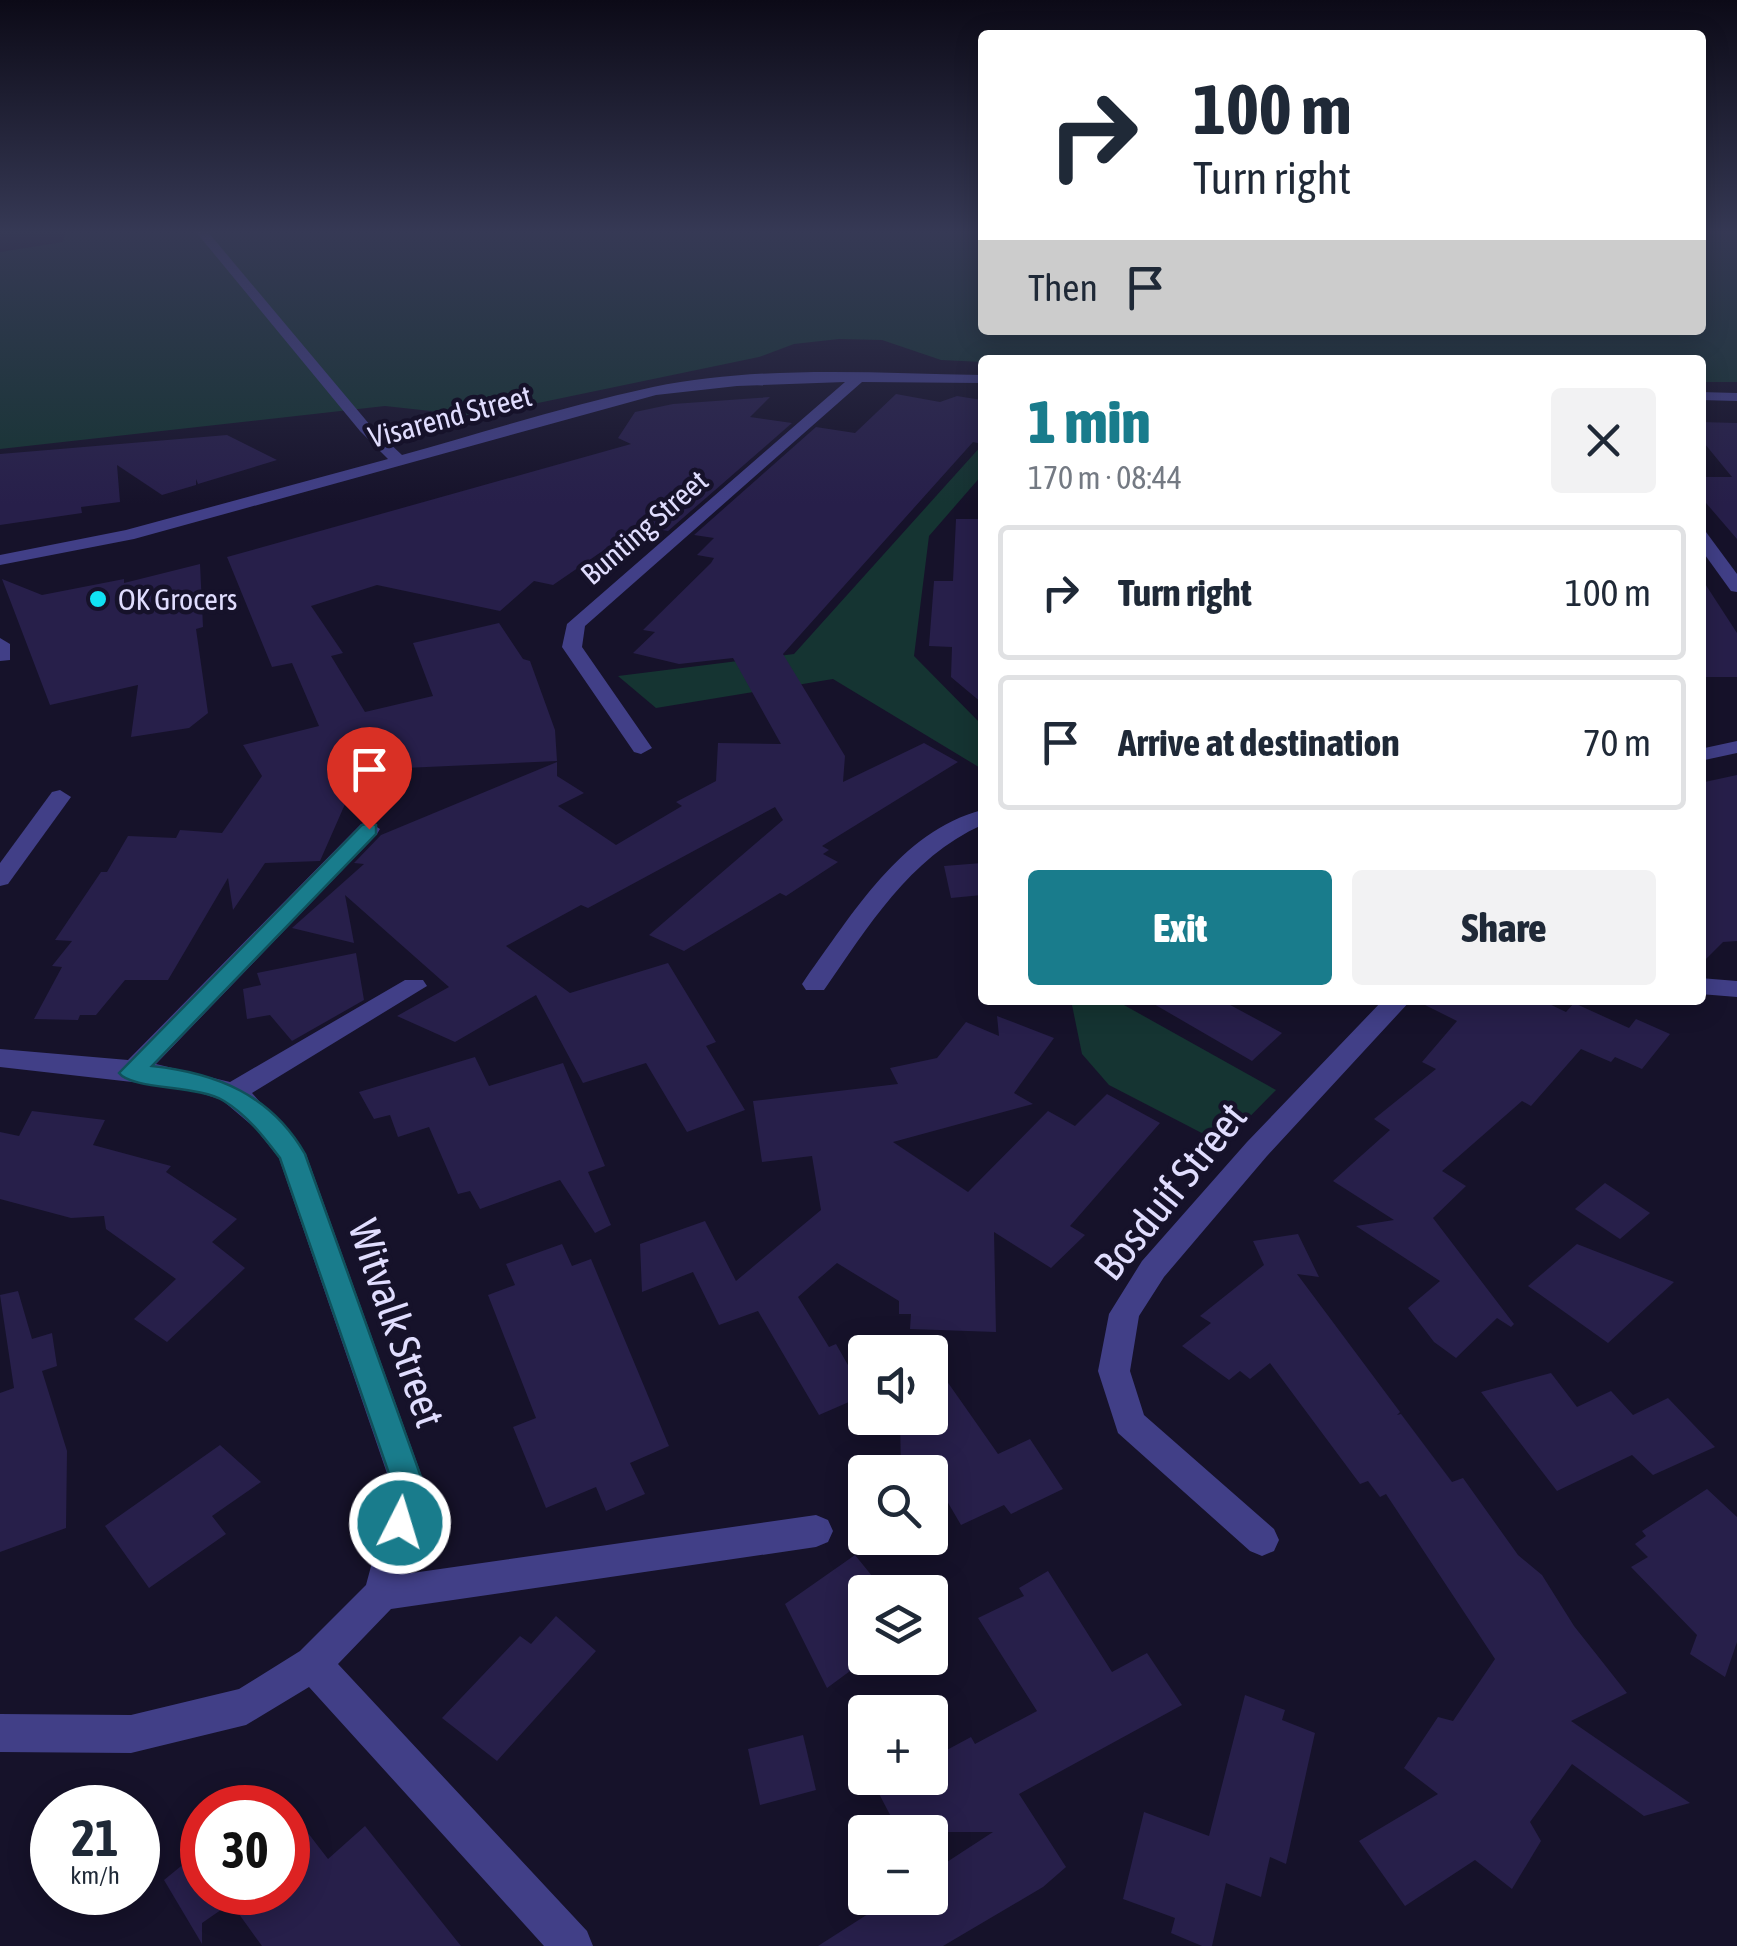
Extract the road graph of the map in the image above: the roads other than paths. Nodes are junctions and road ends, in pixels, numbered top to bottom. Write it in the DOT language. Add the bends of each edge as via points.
graph roads {
  1 [pos="278,323"];
  2 [pos="859,377"];
  3 [pos="978,379"];
  4 [pos="1706,396"];
  5 [pos="1737,397"];
  6 [pos="397,460"];
  7 [pos="1706,544"];
  8 [pos="0,560"];
  9 [pos="1737,587"];
  10 [pos="1737,747"];
  11 [pos="641,748"];
  12 [pos="1706,754"];
  13 [pos="60,797"];
  14 [pos="978,819"];
  15 [pos="369,829"];
  16 [pos="0,878"];
  17 [pos="815,984"];
  18 [pos="414,986"];
  19 [pos="1706,986"];
  20 [pos="1737,988"];
  21 [pos="1393,1005"];
  22 [pos="0,1058"];
  23 [pos="131,1073"];
  24 [pos="232,1093"];
  25 [pos="816,1531"];
  26 [pos="1262,1540"];
  27 [pos="382,1594"];
  28 [pos="313,1664"];
  29 [pos="0,1733"];
  30 [pos="572,1946"];
  1 -- 6 [label="street"];
  2 -- 3 [label="street, Visarend Street"];
  2 -- 6 [label="street, Visarend Street" via="729,380 655,391"];
  2 -- 11 [label="street, Bunting Street" via="576,624 572,647"];
  4 -- 5 [label="street"];
  6 -- 8 [label="street, Visarend Street" via="128,534"];
  7 -- 9 [label="street"];
  10 -- 12 [label="street"];
  13 -- 16 [label="street"];
  14 -- 17 [label="street" via="932,841 902,868"];
  15 -- 23 [label="street"];
  18 -- 24 [label="street"];
  19 -- 20 [label="street"];
  21 -- 26 [label="street, Bosduif Street" via="1256,1149 1153,1269 1124,1314 1114,1371 1130,1423"];
  22 -- 23 [label="street, Witvalk Street"];
  23 -- 24 [label="street, Witvalk Street" via="191,1079"];
  24 -- 27 [label="street, Witvalk Street" via="292,1154 410,1488"];
  25 -- 27 [label="street"];
  27 -- 28 [label="street, Witvalk Street"];
  28 -- 29 [label="street, Witvalk Street" via="246,1706 131,1734"];
  28 -- 30 [label="street"];
}
